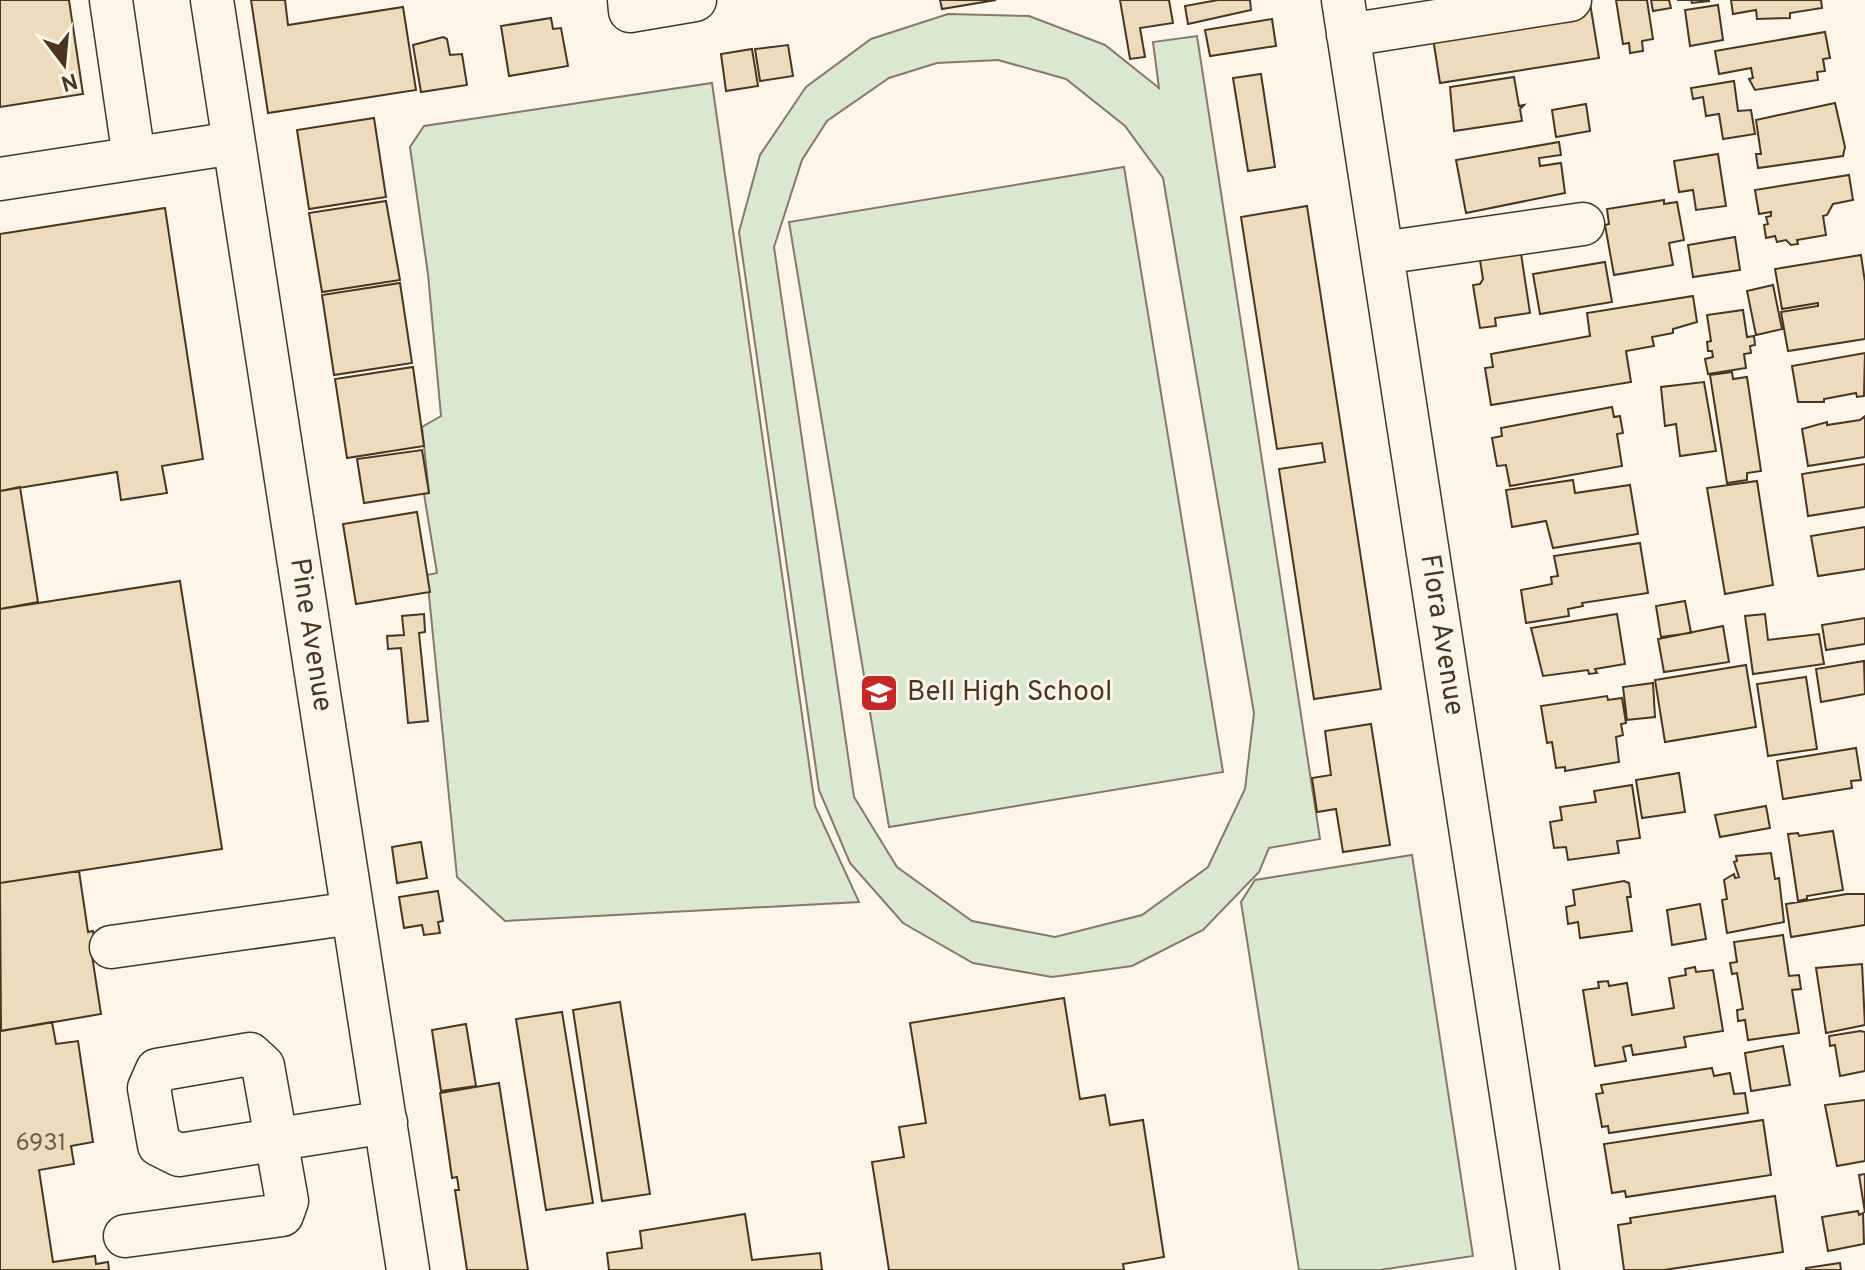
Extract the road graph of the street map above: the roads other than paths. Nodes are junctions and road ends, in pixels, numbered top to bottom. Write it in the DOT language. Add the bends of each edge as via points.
graph roads {
  1 [pos="111,0"];
  2 [pos="212,0"];
  3 [pos="629,0"];
  4 [pos="695,0"];
  5 [pos="1570,0"];
  6 [pos="1346,17"];
  7 [pos="234,143"];
  8 [pos="134,158"];
  9 [pos="0,179"];
  10 [pos="1583,224"];
  11 [pos="1382,253"];
  12 [pos="353,913"];
  13 [pos="111,947"];
  14 [pos="386,1122"];
  15 [pos="125,1236"];
  16 [pos="408,1270"];
  17 [pos="1538,1270"];
  1 -- 8 [label="street"];
  2 -- 7 [label="street, Pine Avenue"];
  3 -- 4 [label="street" via="630,11"];
  5 -- 6 [label="street"];
  6 -- 11 [label="street, Flora Avenue"];
  7 -- 8 [label="street"];
  7 -- 12 [label="street, Pine Avenue"];
  8 -- 9 [label="street"];
  10 -- 11 [label="street"];
  11 -- 17 [label="street, Flora Avenue"];
  12 -- 13 [label="street"];
  12 -- 14 [label="street, Pine Avenue"];
  14 -- 15 [label="street" via="277,1138 287,1201 282,1215"];
  14 -- 16 [label="street, Pine Avenue"];
}
